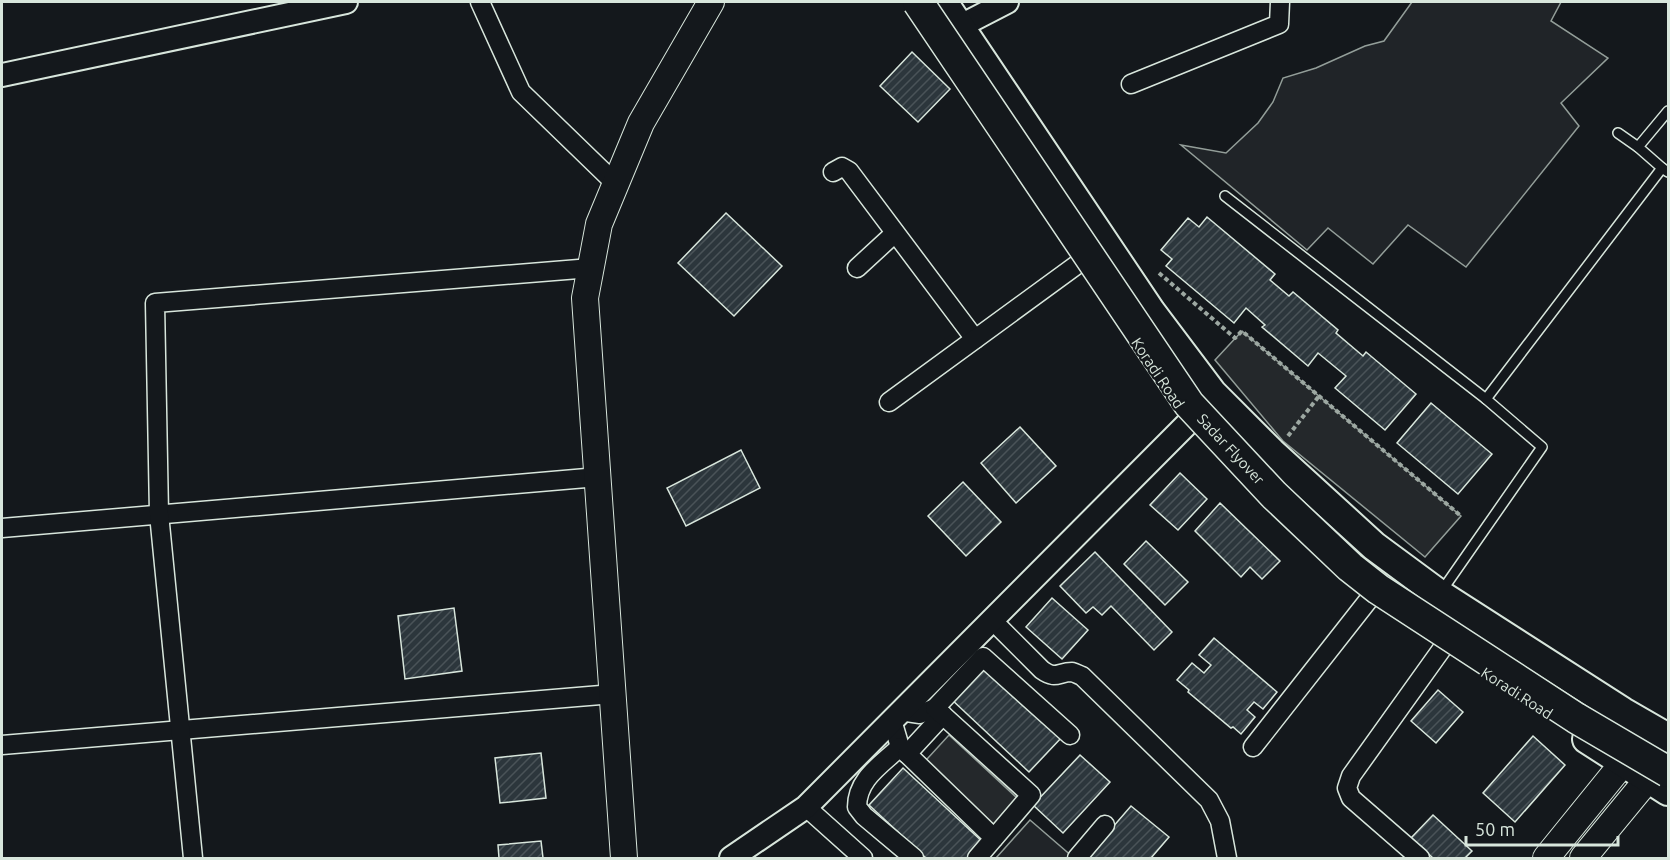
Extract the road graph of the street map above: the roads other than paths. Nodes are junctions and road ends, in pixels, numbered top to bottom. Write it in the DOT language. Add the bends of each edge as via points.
graph roads {
  1 [pos="346,2"];
  2 [pos="480,2"];
  3 [pos="711,2"];
  4 [pos="903,2"];
  5 [pos="918,2"];
  6 [pos="929,2"];
  7 [pos="944,2"];
  8 [pos="1007,2"];
  9 [pos="1280,2"];
  10 [pos="959,25"];
  11 [pos="931,43"];
  12 [pos="2,75"];
  13 [pos="1131,84"];
  14 [pos="1668,111"];
  15 [pos="1617,133"];
  16 [pos="1638,147"];
  17 [pos="1665,170"];
  18 [pos="833,172"];
  19 [pos="616,184"];
  20 [pos="1225,196"];
  21 [pos="895,232"];
  22 [pos="1082,261"];
  23 [pos="591,268"];
  24 [pos="857,268"];
  25 [pos="975,339"];
  26 [pos="1486,399"];
  27 [pos="889,402"];
  28 [pos="1190,421"];
  29 [pos="598,477"];
  30 [pos="159,514"];
  31 [pos="2,528"];
  32 [pos="1439,594"];
  33 [pos="1370,598"];
  34 [pos="992,620"];
  35 [pos="1444,646"];
  36 [pos="613,694"];
  37 [pos="939,711"];
  38 [pos="896,715"];
  39 [pos="180,731"];
  40 [pos="1070,735"];
  41 [pos="1668,738"];
  42 [pos="2,745"];
  43 [pos="1253,747"];
  44 [pos="904,751"];
  45 [pos="1623,763"];
  46 [pos="1664,778"];
  47 [pos="806,807"];
  48 [pos="1105,825"];
  49 [pos="994,838"];
  50 [pos="193,858"];
  51 [pos="624,858"];
  52 [pos="731,858"];
  53 [pos="863,858"];
  54 [pos="914,858"];
  55 [pos="977,858"];
  56 [pos="1077,858"];
  57 [pos="1227,858"];
  58 [pos="1420,858"];
  59 [pos="1546,858"];
  60 [pos="1582,858"];
  1 -- 12 [label="street"];
  2 -- 19 [label="street" via="521,92"];
  3 -- 19 [label="main road" via="640,123"];
  4 -- 11 [label="main road, Koradi Road"];
  5 -- 46 [label="highway, Sadar Flyover, bridge" via="1189,404 1274,495 1378,589"];
  6 -- 46 [label="highway, Sadar Flyover" via="1188,387 1269,471 1365,561"];
  7 -- 10 [label="main road, Koradi Road"];
  8 -- 10 [label="street"];
  9 -- 13 [label="street" via="1280,24"];
  10 -- 11 [label="street"];
  10 -- 32 [label="main road, Koradi Road" via="1151,312 1212,393 1374,546"];
  11 -- 22 [label="main road, Koradi Road"];
  14 -- 16 [label="lane"];
  15 -- 16 [label="lane"];
  16 -- 17 [label="lane"];
  17 -- 26 [label="lane"];
  18 -- 21 [label="street" via="842,167 849,171"];
  19 -- 23 [label="main road" via="599,224"];
  20 -- 26 [label="lane"];
  21 -- 24 [label="street"];
  21 -- 25 [label="street"];
  22 -- 25 [label="street"];
  22 -- 28 [label="main road, Koradi Road"];
  23 -- 29 [label="main road" via="585,298"];
  23 -- 30 [label="street" via="155,303"];
  25 -- 27 [label="street"];
  26 -- 32 [label="lane" via="1542,447"];
  28 -- 33 [label="main road, Koradi Road" via="1248,487 1348,584"];
  28 -- 34 [label="street"];
  29 -- 30 [label="street"];
  29 -- 36 [label="main road"];
  30 -- 31 [label="street"];
  30 -- 39 [label="street"];
  32 -- 41 [label="main road, Koradi Road"];
  33 -- 35 [label="main road, Koradi Road"];
  33 -- 43 [label="street"];
  34 -- 38 [label="street"];
  34 -- 57 [label="street" via="1049,675 1072,672 1083,676 1209,800 1220,821"];
  35 -- 45 [label="main road, Koradi Road"];
  35 -- 58 [label="street" via="1351,776 1347,788 1351,798"];
  36 -- 39 [label="street"];
  36 -- 51 [label="main road"];
  37 -- 38 [label="street"];
  37 -- 40 [label="street" via="983,657"];
  37 -- 44 [label="street"];
  37 -- 49 [label="street" via="1031,795"];
  38 -- 44 [label="street"];
  38 -- 47 [label="street"];
  39 -- 42 [label="street"];
  39 -- 50 [label="street"];
  44 -- 49 [label="street"];
  44 -- 54 [label="street" via="863,782 857,807"];
  45 -- 46 [label="main road, Koradi Road"];
  45 -- 59 [label="main road"];
  46 -- 60 [label="main road"];
  47 -- 52 [label="street"];
  47 -- 53 [label="street"];
  48 -- 56 [label="street"];
  49 -- 55 [label="street"];
}
